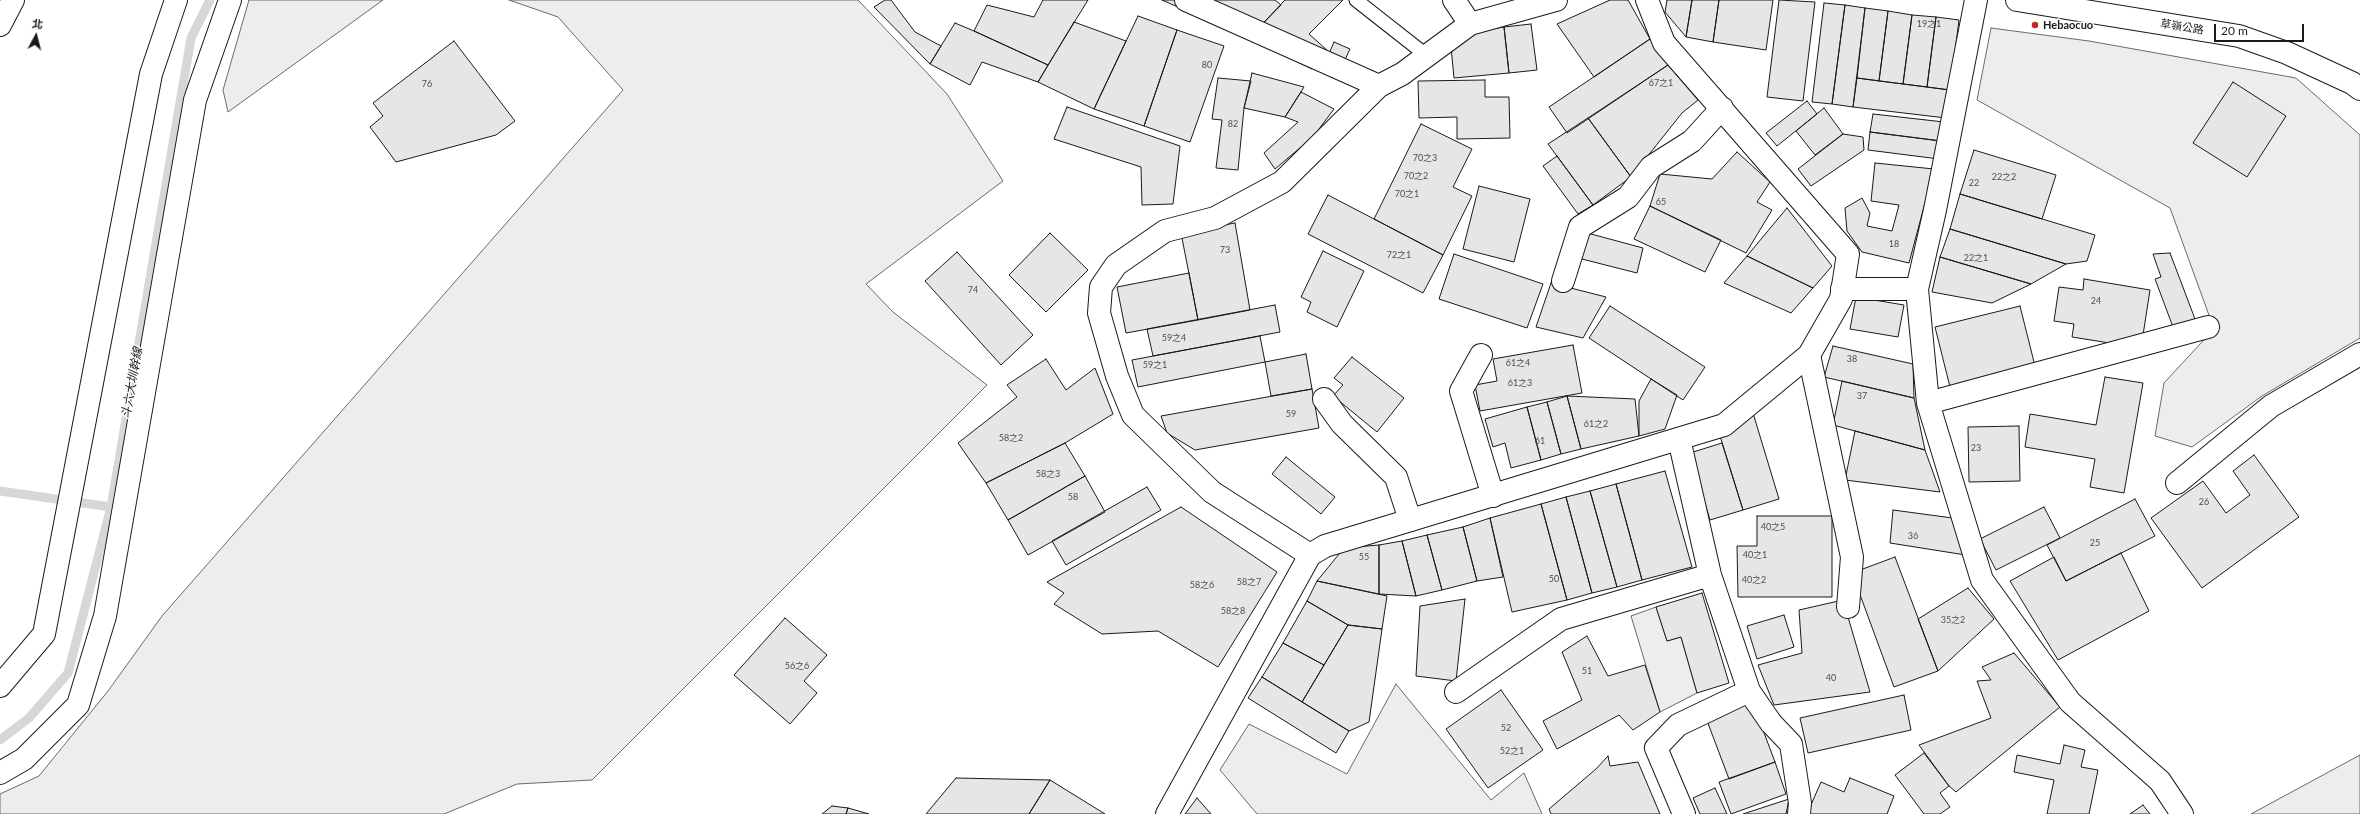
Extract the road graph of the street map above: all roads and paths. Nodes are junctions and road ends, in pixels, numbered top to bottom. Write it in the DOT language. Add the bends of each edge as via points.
graph roads {
  1 [pos="13,0"];
  2 [pos="176,0"];
  3 [pos="230,0"];
  4 [pos="1186,0"];
  5 [pos="1356,0"];
  6 [pos="1454,0"];
  7 [pos="1556,0"];
  8 [pos="1647,0"];
  9 [pos="1976,0"];
  10 [pos="2017,0"];
  11 [pos="1470,24"];
  12 [pos="0,25"];
  13 [pos="1426,55"];
  14 [pos="1379,86"];
  15 [pos="2360,89"];
  16 [pos="1722,108"];
  17 [pos="1563,281"];
  18 [pos="1842,289"];
  19 [pos="1917,289"];
  20 [pos="2208,327"];
  21 [pos="2360,354"];
  22 [pos="1481,355"];
  23 [pos="1809,355"];
  24 [pos="1324,399"];
  25 [pos="1928,403"];
  26 [pos="1679,439"];
  27 [pos="2177,483"];
  28 [pos="1493,496"];
  29 [pos="1410,520"];
  30 [pos="1310,555"];
  31 [pos="1710,575"];
  32 [pos="1848,607"];
  33 [pos="0,686"];
  34 [pos="1749,691"];
  35 [pos="1456,692"];
  36 [pos="0,773"];
  37 [pos="1166,814"];
  38 [pos="1684,814"];
  39 [pos="1799,814"];
  40 [pos="2182,814"];
  1 -- 12 [label="main road"];
  2 -- 33 [label="main road" via="151,74 44,634"];
  3 -- 36 [label="main road" via="195,100 105,616 78,706 24,759"];
  4 -- 14 [label="main road"];
  5 -- 13 [label="lane"];
  6 -- 11 [label="main road"];
  7 -- 11 [label="main road"];
  8 -- 16 [label="main road" via="1664,43"];
  9 -- 19 [label="main road"];
  10 -- 15 [label="main road, 草嶺公路" via="2239,36 2287,53"];
  11 -- 13 [label="main road"];
  13 -- 14 [label="main road" via="1402,74"];
  14 -- 30 [label="main road" via="1282,182 1215,218 1165,231 1116,265 1101,287 1099,313 1116,376 1133,415 1212,492"];
  16 -- 17 [label="main road" via="1692,141 1651,167 1628,197 1580,227"];
  16 -- 18 [label="main road" via="1848,254"];
  18 -- 19 [label="main road"];
  18 -- 23 [label="main road" via="1841,299"];
  19 -- 25 [label="main road"];
  20 -- 25 [label="main road"];
  21 -- 27 [label="main road" via="2271,406"];
  22 -- 28 [label="main road" via="1461,392"];
  23 -- 26 [label="main road" via="1724,425"];
  23 -- 32 [label="main road" via="1852,557"];
  24 -- 29 [label="main road" via="1342,424 1396,477"];
  25 -- 40 [label="main road" via="1982,580 2070,702 2160,781"];
  26 -- 28 [label="main road"];
  26 -- 31 [label="main road"];
  28 -- 29 [label="main road"];
  29 -- 30 [label="main road" via="1325,546"];
  30 -- 37 [label="main road"];
  31 -- 34 [label="main road"];
  31 -- 35 [label="main road" via="1560,619"];
  34 -- 38 [label="main road" via="1678,725 1656,748"];
  34 -- 39 [label="main road" via="1791,744 1800,803"];
}
